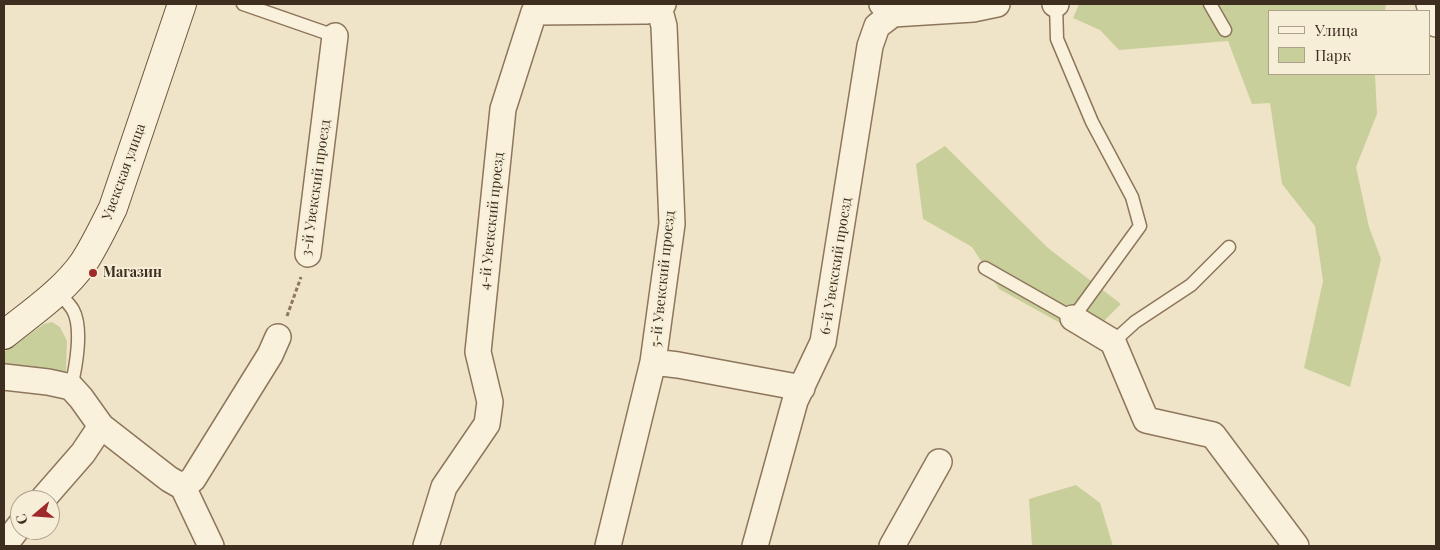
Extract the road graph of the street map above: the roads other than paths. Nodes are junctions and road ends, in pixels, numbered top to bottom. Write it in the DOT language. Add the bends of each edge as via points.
graph roads {
  1 [pos="182,4"];
  2 [pos="243,4"];
  3 [pos="997,4"];
  4 [pos="1056,4"];
  5 [pos="1210,4"];
  6 [pos="1429,4"];
  7 [pos="660,5"];
  8 [pos="534,8"];
  9 [pos="888,9"];
  10 [pos="1436,24"];
  11 [pos="1225,30"];
  12 [pos="335,36"];
  13 [pos="1229,247"];
  14 [pos="308,254"];
  15 [pos="985,268"];
  16 [pos="57,292"];
  17 [pos="1074,318"];
  18 [pos="4,335"];
  19 [pos="278,337"];
  20 [pos="1114,342"];
  21 [pos="653,362"];
  22 [pos="4,377"];
  23 [pos="71,387"];
  24 [pos="802,388"];
  25 [pos="101,426"];
  26 [pos="939,462"];
  27 [pos="183,487"];
  28 [pos="51,490"];
  29 [pos="212,546"];
  30 [pos="426,546"];
  31 [pos="608,546"];
  32 [pos="755,546"];
  33 [pos="892,546"];
  34 [pos="1296,546"];
  1 -- 16 [label="street, Увекская улица" via="113,208 83,264"];
  2 -- 12 [label="lane"];
  3 -- 9 [label="street" via="973,9"];
  4 -- 17 [label="lane" via="1057,39 1092,122 1132,197 1140,226"];
  5 -- 11 [label="lane"];
  6 -- 10 [label="street"];
  7 -- 8 [label="street, 4-й Увекский проезд" via="646,11"];
  7 -- 21 [label="street, 5-й Увекский проезд" via="664,26 672,224"];
  8 -- 30 [label="street, 4-й Увекский проезд" via="502,118 478,352 490,402 487,424 444,487"];
  9 -- 24 [label="street, 6-й Увекский проезд" via="870,46 824,342"];
  12 -- 14 [label="street, 3-й Увекский проезд"];
  13 -- 20 [label="lane" via="1191,286 1135,322"];
  15 -- 17 [label="lane"];
  16 -- 18 [label="street, Увекская улица"];
  16 -- 23 [label="lane" via="73,310 78,330"];
  17 -- 20 [label="street"];
  19 -- 27 [label="street" via="193,479"];
  20 -- 34 [label="street" via="1146,420 1213,435"];
  21 -- 24 [label="street"];
  21 -- 31 [label="street, 5-й Увекский проезд"];
  22 -- 23 [label="street"];
  23 -- 25 [label="street"];
  24 -- 32 [label="street, 6-й Увекский проезд" via="795,401"];
  25 -- 27 [label="street"];
  25 -- 28 [label="street" via="83,453"];
  26 -- 33 [label="street"];
  27 -- 29 [label="street"];
}
